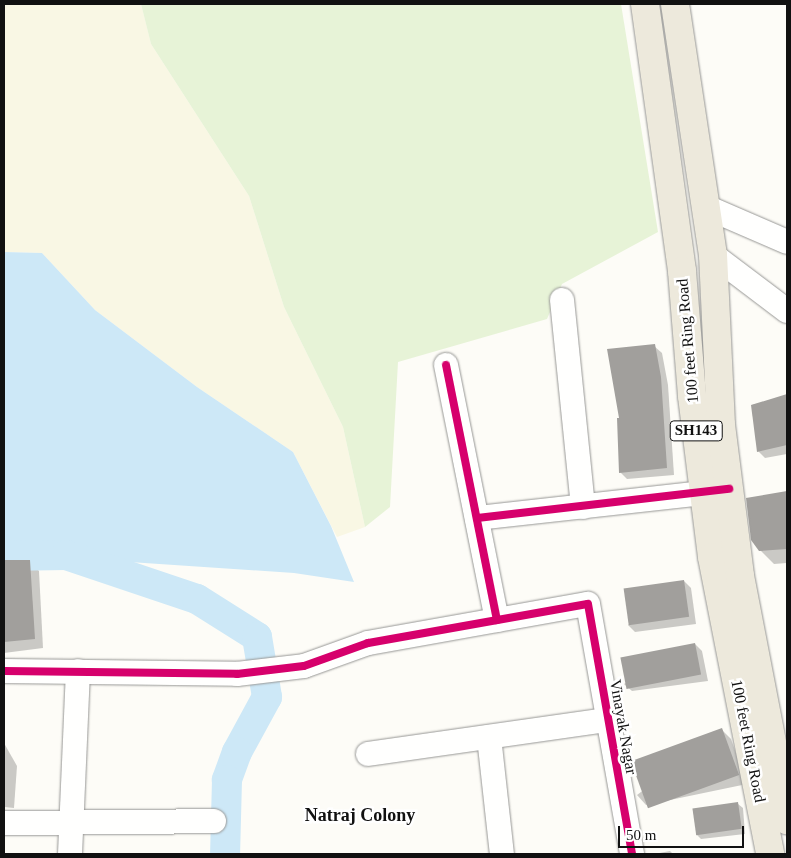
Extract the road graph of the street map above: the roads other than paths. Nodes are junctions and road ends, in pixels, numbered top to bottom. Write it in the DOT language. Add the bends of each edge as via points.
graph roads {
  1 [pos="645,4"];
  2 [pos="675,4"];
  3 [pos="704,206"];
  4 [pos="787,242"];
  5 [pos="713,255"];
  6 [pos="562,300"];
  7 [pos="787,311"];
  8 [pos="446,365"];
  9 [pos="717,491"];
  10 [pos="583,506"];
  11 [pos="477,518"];
  12 [pos="498,620"];
  13 [pos="78,670"];
  14 [pos="4,671"];
  15 [pos="608,720"];
  16 [pos="489,737"];
  17 [pos="368,754"];
  18 [pos="214,820"];
  19 [pos="787,821"];
  20 [pos="4,822"];
  21 [pos="70,823"];
  22 [pos="70,854"];
  23 [pos="502,854"];
  24 [pos="632,854"];
  25 [pos="770,854"];
  1 -- 9 [label="main road, 100 feet Ring Road / SH143" via="682,272 692,396"];
  2 -- 3 [label="main road, 100 feet Ring Road / SH143"];
  3 -- 4 [label="street"];
  3 -- 5 [label="main road, 100 feet Ring Road / SH143"];
  5 -- 7 [label="street"];
  5 -- 9 [label="main road, 100 feet Ring Road / SH143" via="721,425"];
  6 -- 10 [label="street"];
  8 -- 11 [label="street"];
  9 -- 10 [label="street"];
  9 -- 19 [label="main road, 100 feet Ring Road / SH143" via="742,584"];
  9 -- 25 [label="main road, 100 feet Ring Road / SH143" via="712,557"];
  10 -- 11 [label="street"];
  11 -- 12 [label="street"];
  12 -- 13 [label="street" via="368,643 304,666 237,674"];
  12 -- 15 [label="street, Vinayak Nagar" via="588,604"];
  13 -- 14 [label="street"];
  13 -- 21 [label="street"];
  15 -- 16 [label="street"];
  15 -- 24 [label="street, Vinayak Nagar"];
  16 -- 17 [label="street"];
  16 -- 23 [label="street"];
  18 -- 21 [label="street"];
  20 -- 21 [label="street"];
  21 -- 22 [label="street"];
}
